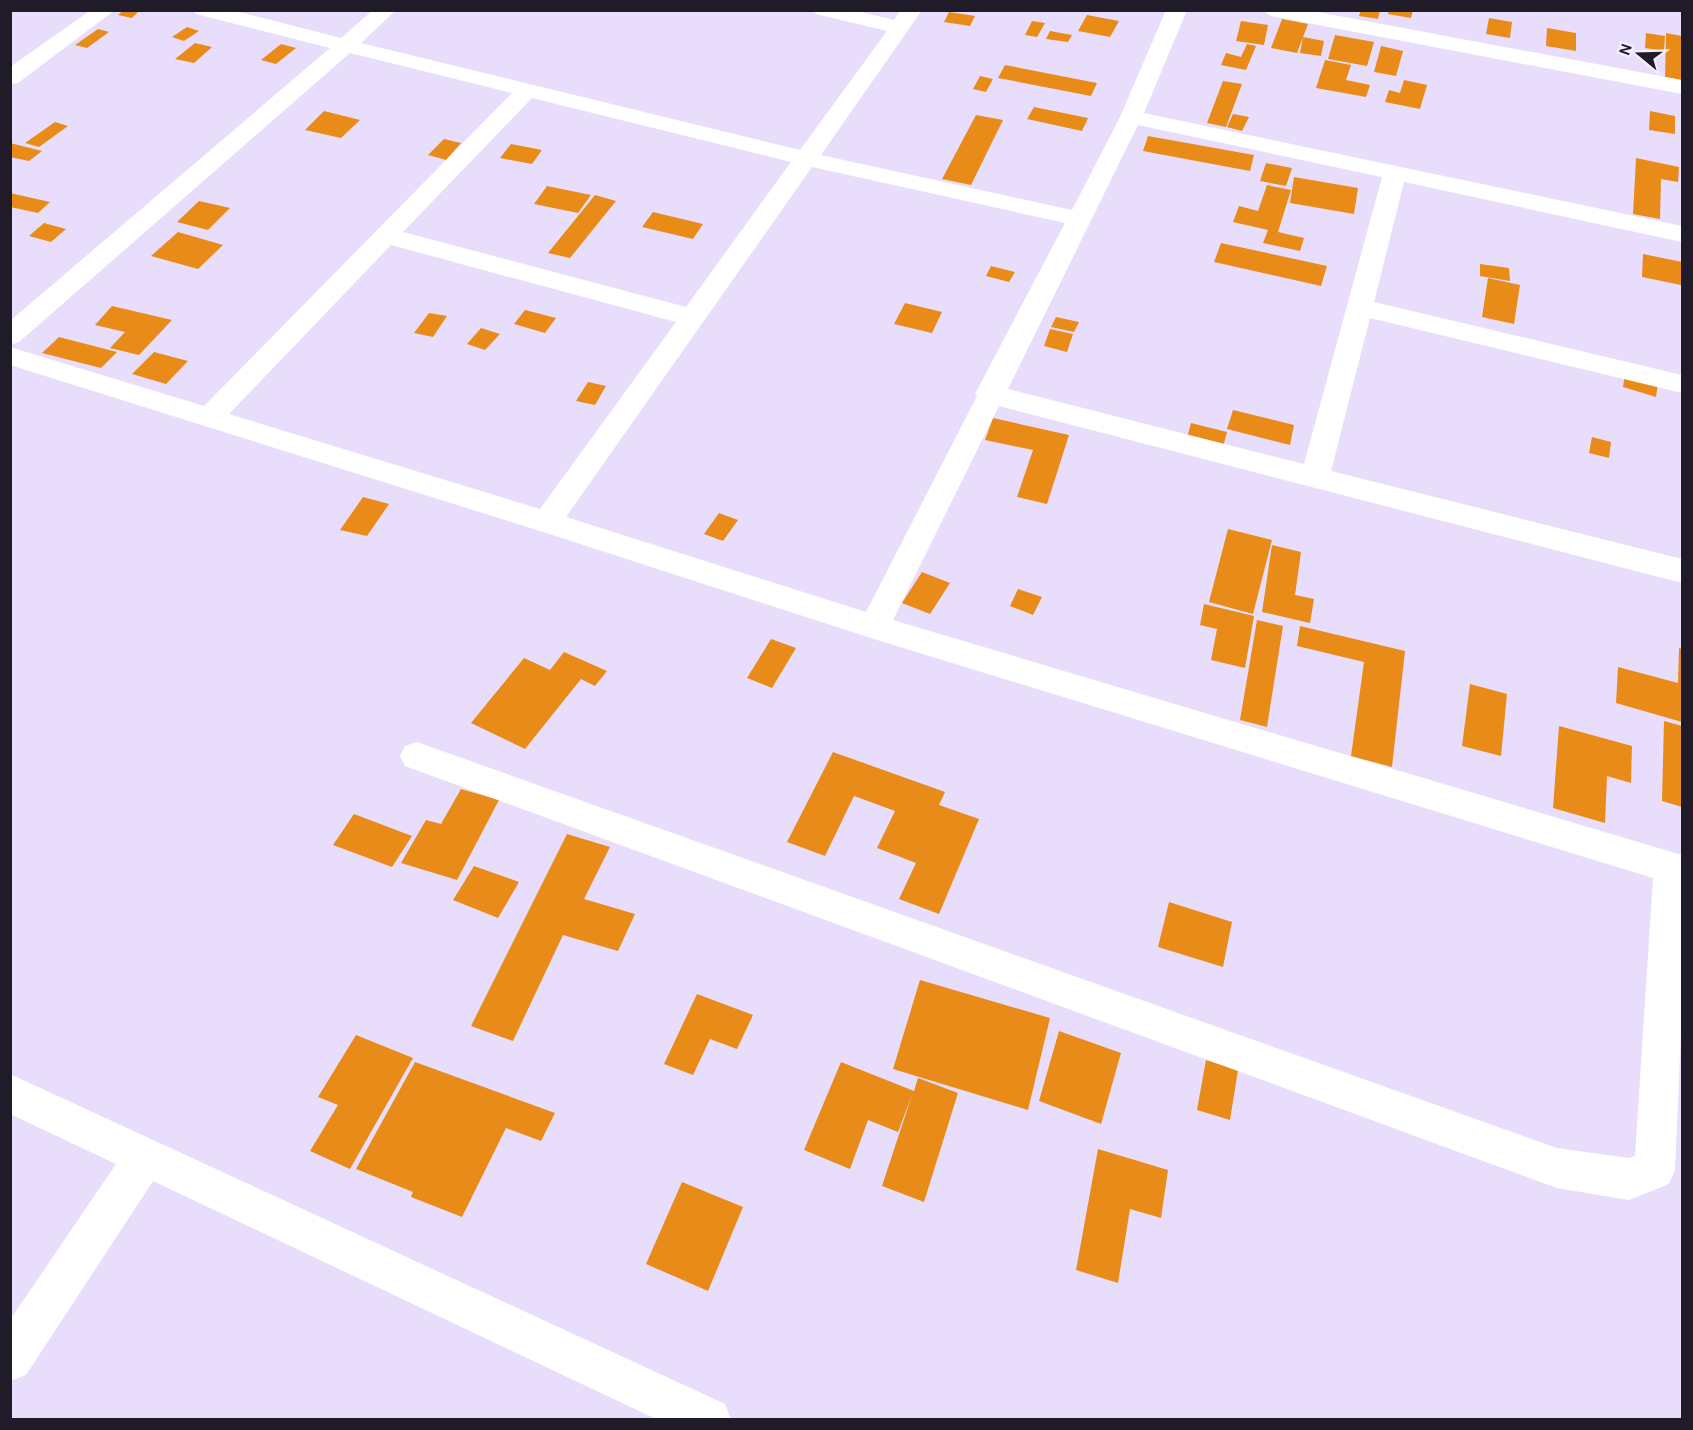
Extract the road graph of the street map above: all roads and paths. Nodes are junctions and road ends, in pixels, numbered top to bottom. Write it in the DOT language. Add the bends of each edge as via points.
graph roads {
  1 [pos="105,10"];
  2 [pos="203,10"];
  3 [pos="387,10"];
  4 [pos="823,10"];
  5 [pos="1177,10"];
  6 [pos="1271,10"];
  7 [pos="906,19"];
  8 [pos="343,46"];
  9 [pos="10,78"];
  10 [pos="1683,87"];
  11 [pos="526,91"];
  12 [pos="1131,117"];
  13 [pos="808,159"];
  14 [pos="1395,173"];
  15 [pos="1079,219"];
  16 [pos="1683,234"];
  17 [pos="385,235"];
  18 [pos="1360,307"];
  19 [pos="694,318"];
  20 [pos="10,336"];
  21 [pos="10,356"];
  22 [pos="1683,384"];
  23 [pos="989,394"];
  24 [pos="209,418"];
  25 [pos="1315,477"];
  26 [pos="547,522"];
  27 [pos="1683,571"];
  28 [pos="874,627"];
  29 [pos="417,756"];
  30 [pos="1677,869"];
  31 [pos="10,1093"];
  32 [pos="146,1155"];
  33 [pos="10,1359"];
  34 [pos="709,1419"];
  1 -- 9 [label="street"];
  2 -- 8 [label="street"];
  3 -- 8 [label="street"];
  4 -- 7 [label="street"];
  5 -- 12 [label="street"];
  6 -- 10 [label="street"];
  7 -- 13 [label="street"];
  8 -- 11 [label="street"];
  8 -- 20 [label="street"];
  11 -- 13 [label="street"];
  11 -- 17 [label="street"];
  12 -- 14 [label="street"];
  12 -- 15 [label="street"];
  13 -- 15 [label="street"];
  13 -- 19 [label="street"];
  14 -- 16 [label="street"];
  14 -- 18 [label="street"];
  15 -- 23 [label="street"];
  17 -- 19 [label="street"];
  17 -- 24 [label="street"];
  18 -- 22 [label="street"];
  18 -- 25 [label="street"];
  19 -- 26 [label="street"];
  21 -- 24 [label="street"];
  23 -- 25 [label="street"];
  23 -- 28 [label="street"];
  24 -- 26 [label="street"];
  25 -- 27 [label="street"];
  26 -- 28 [label="street"];
  28 -- 30 [label="street"];
  29 -- 30 [label="street" via="1557,1168 1629,1179 1655,1170"];
  31 -- 32 [label="street"];
  32 -- 33 [label="street"];
  32 -- 34 [label="street"];
}
